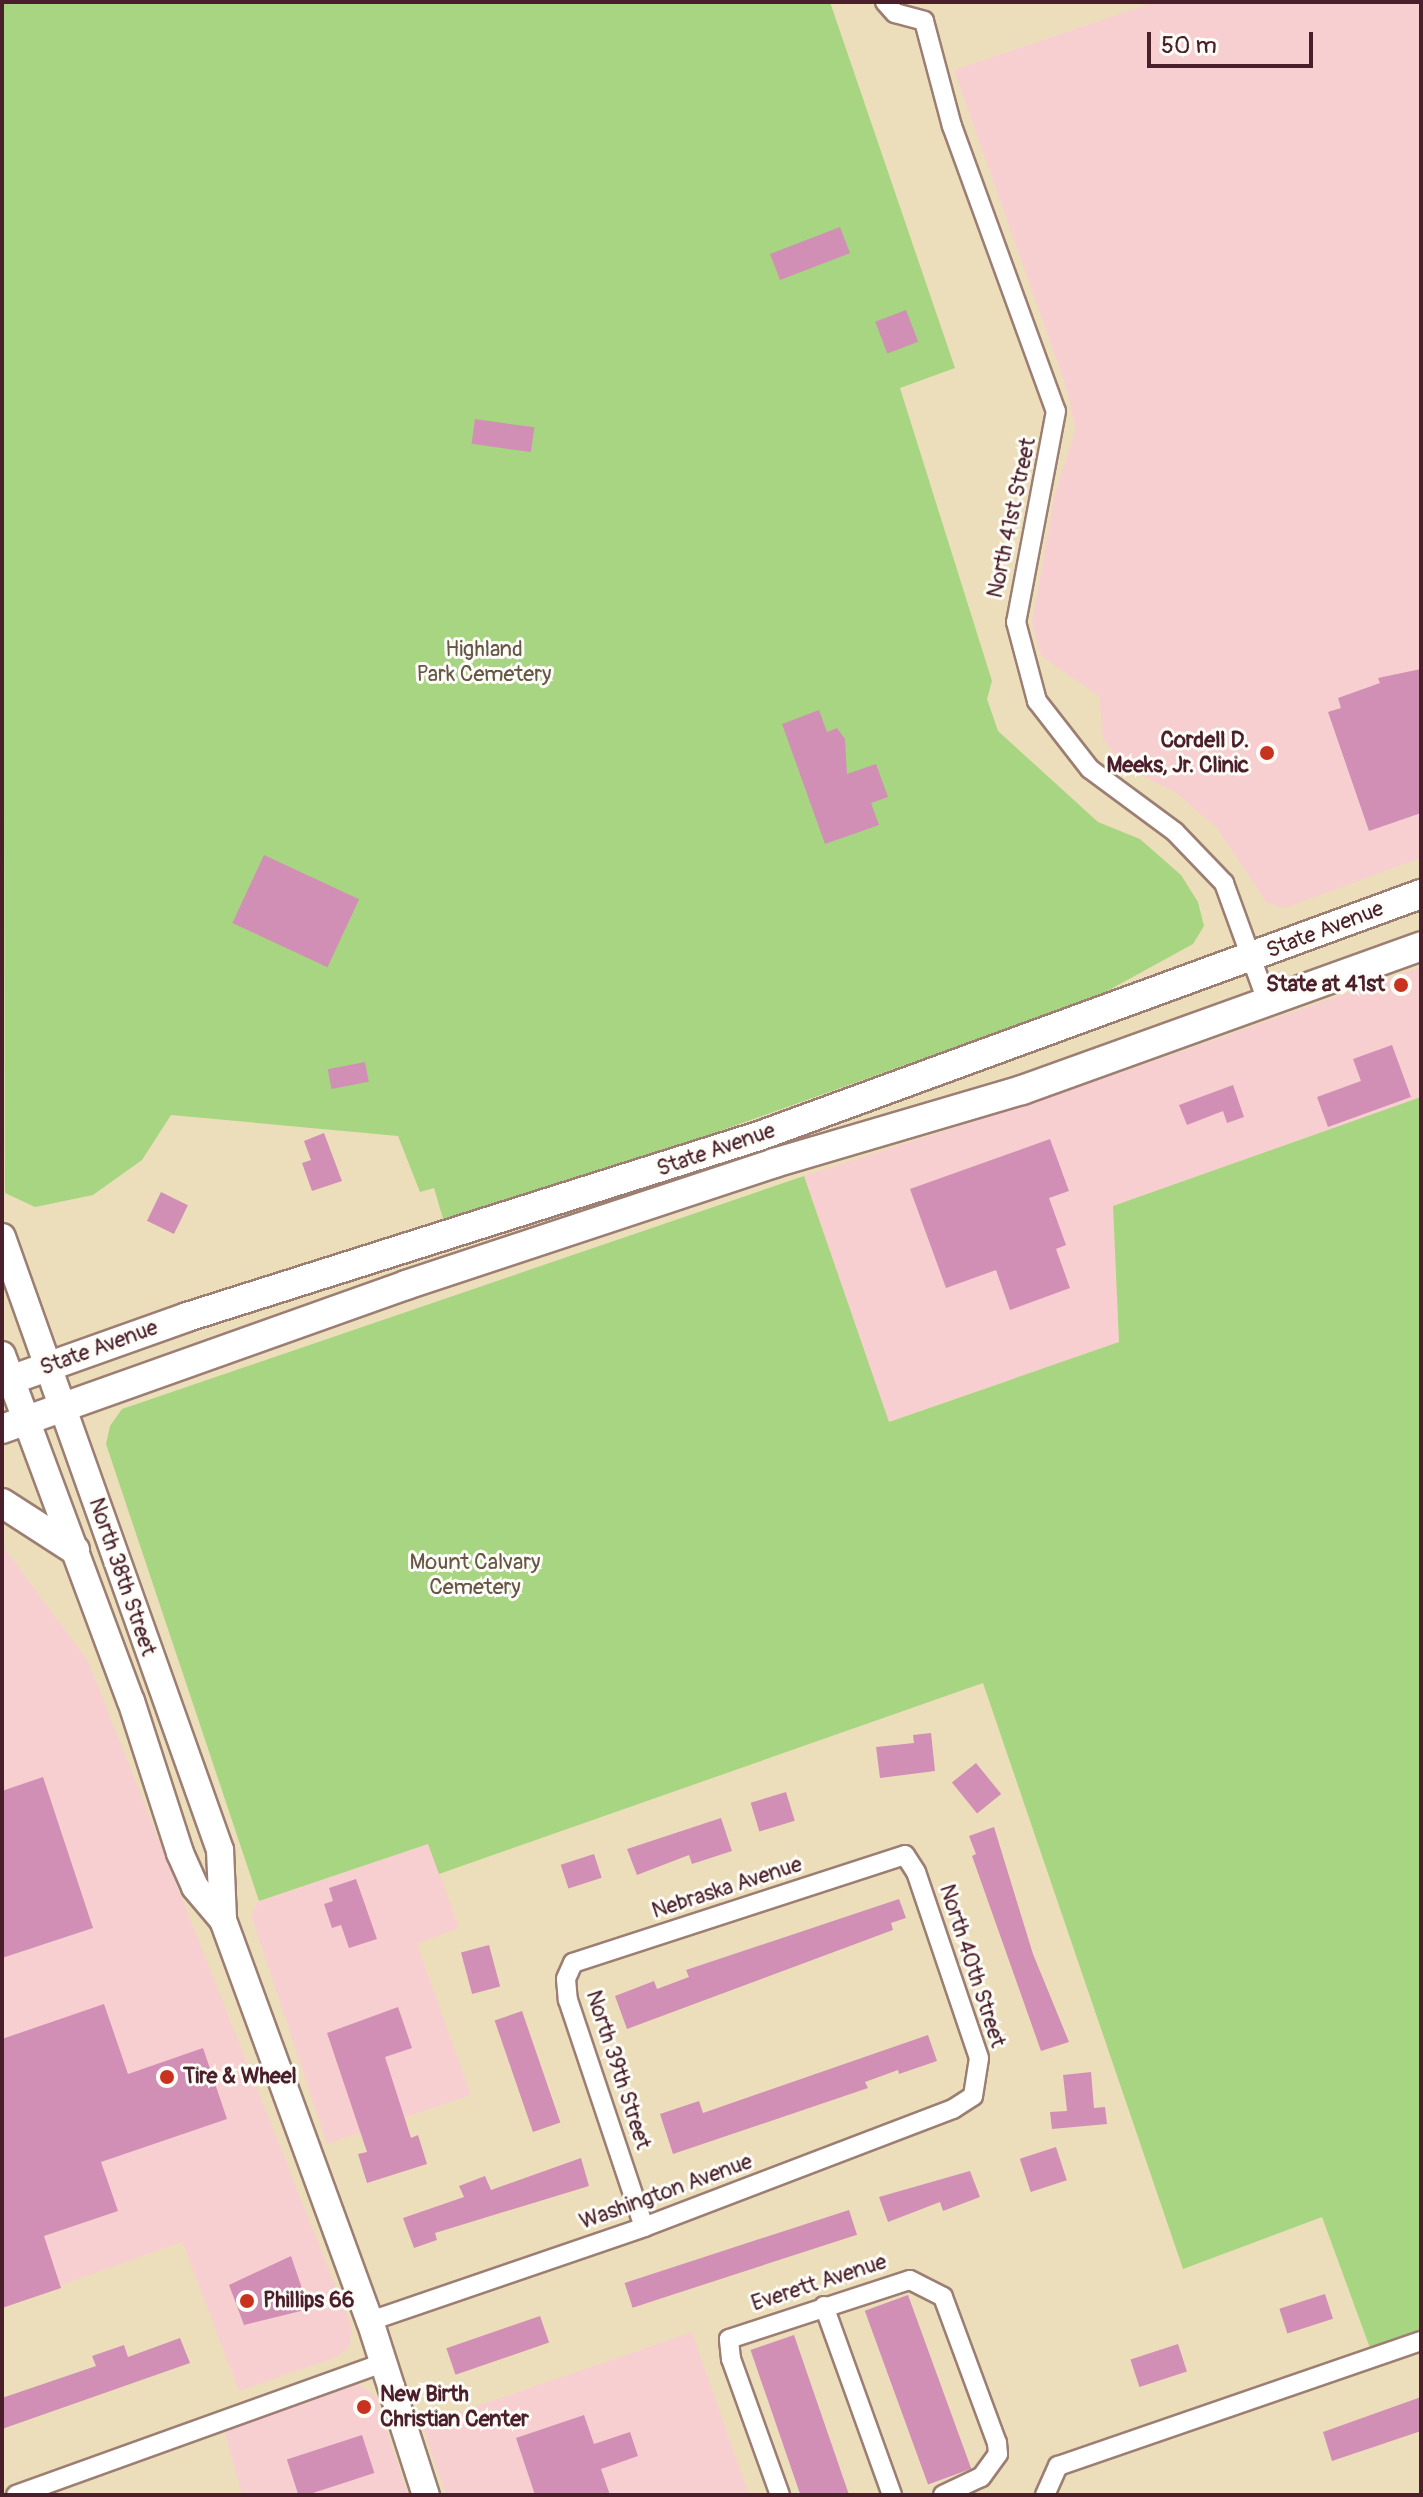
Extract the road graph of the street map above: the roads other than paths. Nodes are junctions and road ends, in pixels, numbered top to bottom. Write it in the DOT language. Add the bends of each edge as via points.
graph roads {
  1 [pos="885,2"];
  2 [pos="1421,894"];
  3 [pos="1421,946"];
  4 [pos="1251,957"];
  5 [pos="1267,1001"];
  6 [pos="2,1237"];
  7 [pos="47,1367"];
  8 [pos="5,1372"];
  9 [pos="64,1406"];
  10 [pos="15,1424"];
  11 [pos="2,1503"];
  12 [pos="75,1550"];
  13 [pos="905,1855"];
  14 [pos="223,1920"];
  15 [pos="568,1972"];
  16 [pos="973,2096"];
  17 [pos="644,2227"];
  18 [pos="824,2306"];
  19 [pos="370,2321"];
  20 [pos="1421,2341"];
  21 [pos="383,2363"];
  22 [pos="16,2495"];
  23 [pos="426,2495"];
  24 [pos="780,2495"];
  25 [pos="892,2495"];
  26 [pos="943,2495"];
  27 [pos="1045,2495"];
  1 -- 4 [label="street, North 41st Street" via="895,13 924,21 952,126 1056,411 1016,622 1037,701 1090,769 1175,832 1224,883"];
  2 -- 4 [label="main road, State Avenue"];
  3 -- 5 [label="main road, State Avenue"];
  4 -- 5 [label="street, North 41st Street"];
  4 -- 7 [label="main road, State Avenue" via="759,1136 187,1317"];
  5 -- 9 [label="main road, State Avenue" via="1022,1090 745,1173"];
  6 -- 7 [label="main road, North 38th Street"];
  7 -- 8 [label="main road, State Avenue"];
  7 -- 9 [label="main road, North 38th Street"];
  8 -- 10 [label="main road, North 38th Street"];
  9 -- 10 [label="main road, State Avenue"];
  9 -- 14 [label="main road, North 38th Street" via="220,1850"];
  10 -- 12 [label="main road, North 38th Street"];
  11 -- 12 [label="main road"];
  12 -- 14 [label="main road, North 38th Street" via="180,1853 195,1887"];
  13 -- 15 [label="street, Nebraska Avenue" via="573,1963"];
  13 -- 16 [label="street, North 40th Street" via="916,1872 979,2058"];
  14 -- 19 [label="main road, North 38th Street"];
  15 -- 17 [label="street, North 39th Street" via="568,2000"];
  16 -- 17 [label="street, Washington Avenue" via="953,2109"];
  17 -- 19 [label="street, Washington Avenue"];
  18 -- 24 [label="street, Everett Avenue" via="729,2339 731,2359"];
  18 -- 25 [label="street"];
  18 -- 26 [label="street, Everett Avenue" via="910,2280 943,2297 998,2454 981,2477"];
  19 -- 21 [label="main road, North 38th Street"];
  20 -- 27 [label="street" via="1058,2466"];
  21 -- 22 [label="street"];
  21 -- 23 [label="main road, North 38th Street"];
}
